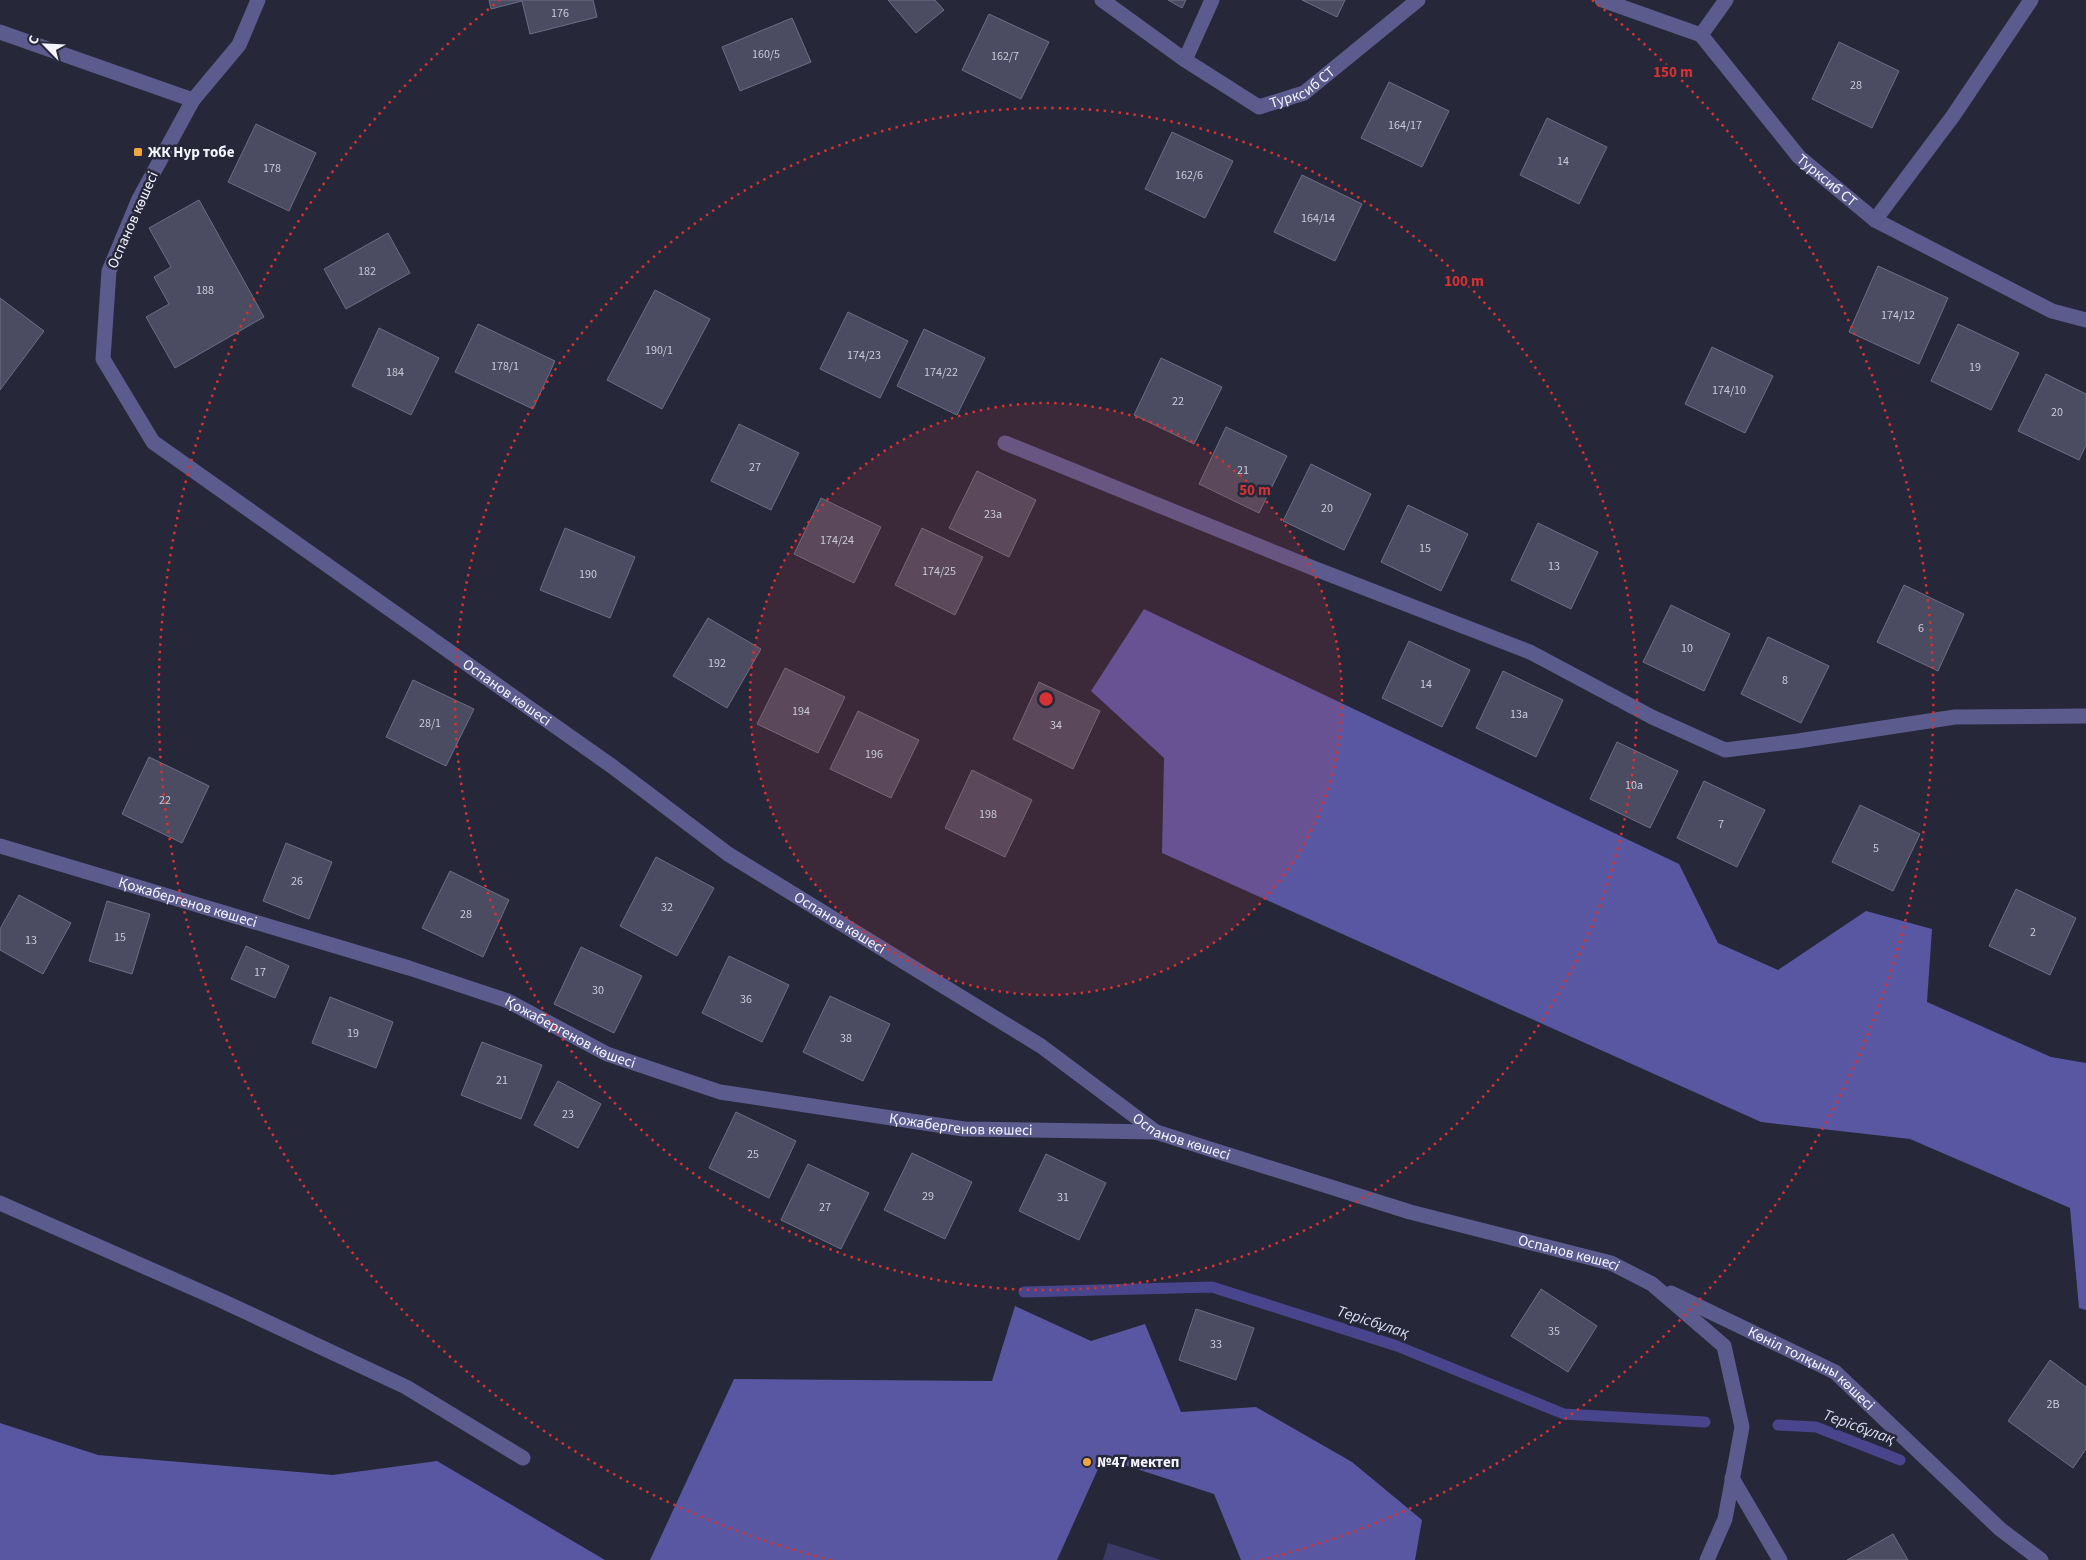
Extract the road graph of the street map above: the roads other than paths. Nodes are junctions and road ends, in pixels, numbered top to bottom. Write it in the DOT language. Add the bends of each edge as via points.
graph roads {
  1 [pos="258,0"];
  2 [pos="1102,0"];
  3 [pos="1212,0"];
  4 [pos="1418,0"];
  5 [pos="1602,0"];
  6 [pos="1726,0"];
  7 [pos="2031,0"];
  8 [pos="0,32"];
  9 [pos="1701,35"];
  10 [pos="1185,60"];
  11 [pos="194,100"];
  12 [pos="1875,220"];
  13 [pos="2086,320"];
  14 [pos="1005,443"];
  15 [pos="2086,716"];
  16 [pos="0,846"];
  17 [pos="1156,1132"];
  18 [pos="0,1203"];
  19 [pos="1652,1284"];
  20 [pos="523,1458"];
  21 [pos="1732,1478"];
  22 [pos="1707,1560"];
  23 [pos="1780,1560"];
  24 [pos="2041,1560"];
  1 -- 11 [label="street, Оспанов көшесі" via="239,45"];
  2 -- 10 [label="street, Турксиб СТ"];
  3 -- 10 [label="street"];
  4 -- 10 [label="street, Турксиб СТ" via="1304,93 1259,107"];
  5 -- 9 [label="street"];
  6 -- 9 [label="street"];
  7 -- 12 [label="street" via="1953,116"];
  8 -- 11 [label="street"];
  9 -- 12 [label="street, Турксиб СТ" via="1799,157"];
  11 -- 17 [label="street, Оспанов көшесі" via="139,198 109,271 103,359 153,442 614,767 728,854 1041,1046"];
  12 -- 13 [label="street, Турксиб СТ" via="2052,311"];
  14 -- 15 [label="street" via="1530,652 1652,717 1725,750 1955,717"];
  16 -- 17 [label="street, Қожабергенов көшесі" via="409,968 508,1001 607,1054 720,1092 964,1129"];
  17 -- 19 [label="street, Оспанов көшесі" via="1410,1212 1611,1263"];
  18 -- 20 [label="street" via="406,1387"];
  19 -- 21 [label="street, Оспанов көшесі" via="1724,1346 1742,1428"];
  19 -- 24 [label="street, Көніл толқыны көшесі" via="1835,1372 2000,1529"];
  21 -- 22 [label="street, Оспанов көшесі" via="1725,1518"];
  21 -- 23 [label="street"];
}
